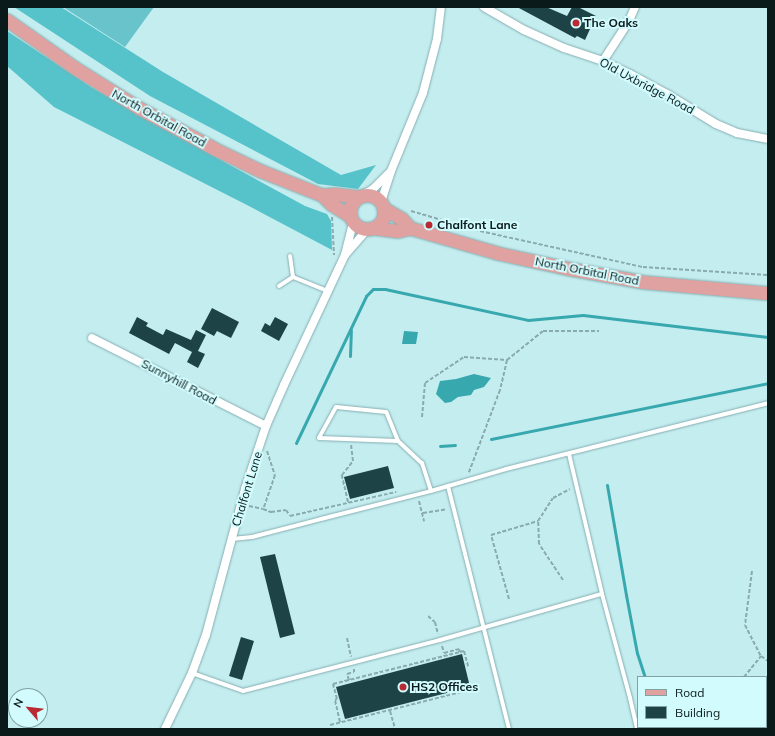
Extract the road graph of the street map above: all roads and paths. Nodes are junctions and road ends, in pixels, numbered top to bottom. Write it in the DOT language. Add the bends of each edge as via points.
graph roads {
  1 [pos="441,7"];
  2 [pos="484,7"];
  3 [pos="635,7"];
  4 [pos="7,20"];
  5 [pos="603,61"];
  6 [pos="768,139"];
  7 [pos="391,171"];
  8 [pos="360,196"];
  9 [pos="327,200"];
  10 [pos="382,205"];
  11 [pos="404,209"];
  12 [pos="351,219"];
  13 [pos="371,228"];
  14 [pos="410,228"];
  15 [pos="345,255"];
  16 [pos="290,256"];
  17 [pos="334,260"];
  18 [pos="768,275"];
  19 [pos="293,277"];
  20 [pos="279,286"];
  21 [pos="327,292"];
  22 [pos="768,293"];
  23 [pos="599,331"];
  24 [pos="92,338"];
  25 [pos="507,360"];
  26 [pos="768,403"];
  27 [pos="422,418"];
  28 [pos="266,426"];
  29 [pos="350,439"];
  30 [pos="398,441"];
  31 [pos="260,446"];
  32 [pos="569,454"];
  33 [pos="466,481"];
  34 [pos="448,486"];
  35 [pos="576,486"];
  36 [pos="432,491"];
  37 [pos="400,499"];
  38 [pos="348,502"];
  39 [pos="413,503"];
  40 [pos="453,507"];
  41 [pos="263,509"];
  42 [pos="247,512"];
  43 [pos="423,514"];
  44 [pos="424,521"];
  45 [pos="538,521"];
  46 [pos="232,539"];
  47 [pos="752,571"];
  48 [pos="563,580"];
  49 [pos="602,594"];
  50 [pos="509,599"];
  51 [pos="484,628"];
  52 [pos="460,652"];
  53 [pos="762,656"];
  54 [pos="768,660"];
  55 [pos="192,673"];
  56 [pos="745,676"];
  57 [pos="465,691"];
  58 [pos="390,710"];
  59 [pos="340,722"];
  60 [pos="330,725"];
  61 [pos="165,729"];
  62 [pos="394,729"];
  63 [pos="404,729"];
  64 [pos="408,729"];
  65 [pos="509,729"];
  66 [pos="637,729"];
  1 -- 7 [label="street" via="437,39 423,93"];
  2 -- 5 [label="street, Old Uxbridge Road" via="524,30 564,48"];
  3 -- 5 [label="street"];
  4 -- 9 [label="main road, North Orbital Road" via="98,83 176,128 261,171"];
  5 -- 6 [label="street, Old Uxbridge Road" via="667,94 716,124 743,135"];
  7 -- 8 [label="street" via="373,189"];
  7 -- 10 [label="street"];
  8 -- 9 [label="main road, North Orbital Road" via="335,194"];
  8 -- 10 [label="main road" via="373,196"];
  8 -- 12 [label="main road" via="351,205"];
  9 -- 12 [label="main road, North Orbital Road"];
  9 -- 17 [label="path"];
  10 -- 13 [label="main road" via="382,219"];
  10 -- 14 [label="main road, North Orbital Road"];
  11 -- 18 [label="path" via="480,231 643,267"];
  12 -- 13 [label="main road" via="357,226"];
  12 -- 15 [label="street, Chalfont Lane"];
  13 -- 14 [label="main road, North Orbital Road" via="398,231"];
  13 -- 15 [label="street, Chalfont Lane"];
  14 -- 22 [label="main road, North Orbital Road" via="497,253 571,269 644,282"];
  15 -- 21 [label="street, Chalfont Lane"];
  16 -- 19 [label="lane"];
  19 -- 20 [label="lane"];
  19 -- 21 [label="lane"];
  21 -- 28 [label="street, Chalfont Lane"];
  23 -- 25 [label="path" via="542,331"];
  24 -- 28 [label="street, Sunnyhill Road"];
  25 -- 27 [label="path" via="464,357 425,383"];
  25 -- 33 [label="path" via="500,390"];
  26 -- 32 [label="lane"];
  28 -- 31 [label="street, Chalfont Lane"];
  29 -- 30 [label="lane"];
  29 -- 30 [label="lane" via="319,438 336,407 386,412"];
  29 -- 38 [label="path" via="353,461 342,475"];
  30 -- 36 [label="lane" via="422,463"];
  31 -- 41 [label="path" via="267,451 275,475"];
  31 -- 46 [label="street, Chalfont Lane"];
  32 -- 33 [label="lane"];
  32 -- 35 [label="lane"];
  33 -- 34 [label="lane"];
  34 -- 36 [label="lane"];
  34 -- 40 [label="lane"];
  35 -- 45 [label="path" via="552,498"];
  35 -- 49 [label="lane"];
  36 -- 37 [label="lane"];
  37 -- 38 [label="path" via="396,491"];
  37 -- 46 [label="lane" via="252,537"];
  38 -- 41 [label="path" via="290,516 286,510 271,512"];
  39 -- 43 [label="path" via="419,501"];
  40 -- 43 [label="path"];
  40 -- 51 [label="lane"];
  41 -- 42 [label="path" via="248,506"];
  43 -- 44 [label="path"];
  45 -- 48 [label="path" via="539,544"];
  45 -- 50 [label="path" via="491,536"];
  46 -- 55 [label="street, Chalfont Lane" via="206,635"];
  47 -- 53 [label="path" via="745,625"];
  49 -- 51 [label="lane"];
  49 -- 66 [label="lane"];
  51 -- 55 [label="lane" via="243,691"];
  51 -- 65 [label="lane"];
  52 -- 59 [label="path" via="333,684"];
  53 -- 54 [label="path"];
  53 -- 56 [label="path"];
  55 -- 61 [label="street, Chalfont Lane"];
  57 -- 58 [label="path"];
  58 -- 59 [label="path"];
  58 -- 62 [label="path"];
  59 -- 60 [label="path"];
  63 -- 64 [label="path"];
}
